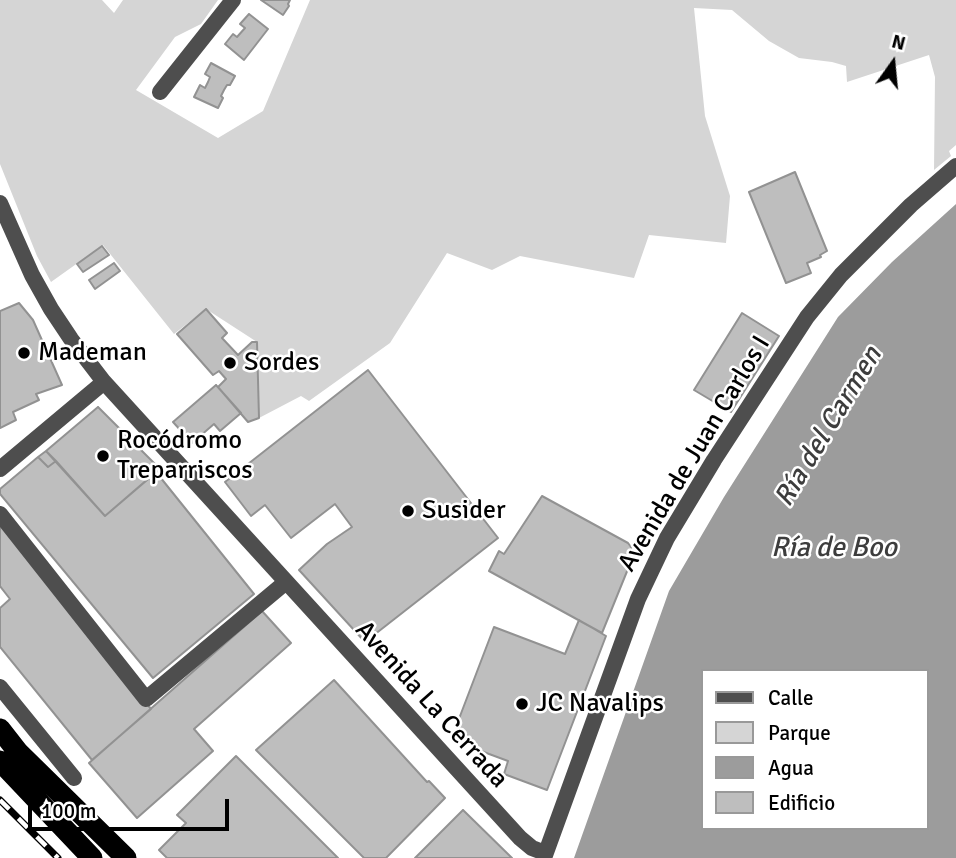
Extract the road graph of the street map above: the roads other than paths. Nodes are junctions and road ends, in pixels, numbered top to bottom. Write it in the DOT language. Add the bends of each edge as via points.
graph roads {
  1 [pos="233,0"];
  2 [pos="160,92"];
  3 [pos="956,166"];
  4 [pos="0,203"];
  5 [pos="104,382"];
  6 [pos="0,469"];
  7 [pos="0,514"];
  8 [pos="286,582"];
  9 [pos="0,687"];
  10 [pos="0,729"];
  11 [pos="0,761"];
  12 [pos="75,778"];
  13 [pos="545,856"];
  14 [pos="92,858"];
  15 [pos="125,858"];
  1 -- 2 [label="street"];
  3 -- 13 [label="street, Avenida de Juan Carlos I" via="841,275 807,317 667,538 638,599"];
  4 -- 5 [label="street, Avenida La Cerrada" via="51,309"];
  5 -- 6 [label="street"];
  5 -- 8 [label="street, Avenida La Cerrada"];
  7 -- 8 [label="street" via="146,699"];
  8 -- 13 [label="street, Avenida La Cerrada" via="520,838"];
  9 -- 12 [label="street"];
  10 -- 15 [label="highway"];
  11 -- 14 [label="highway"];
}
